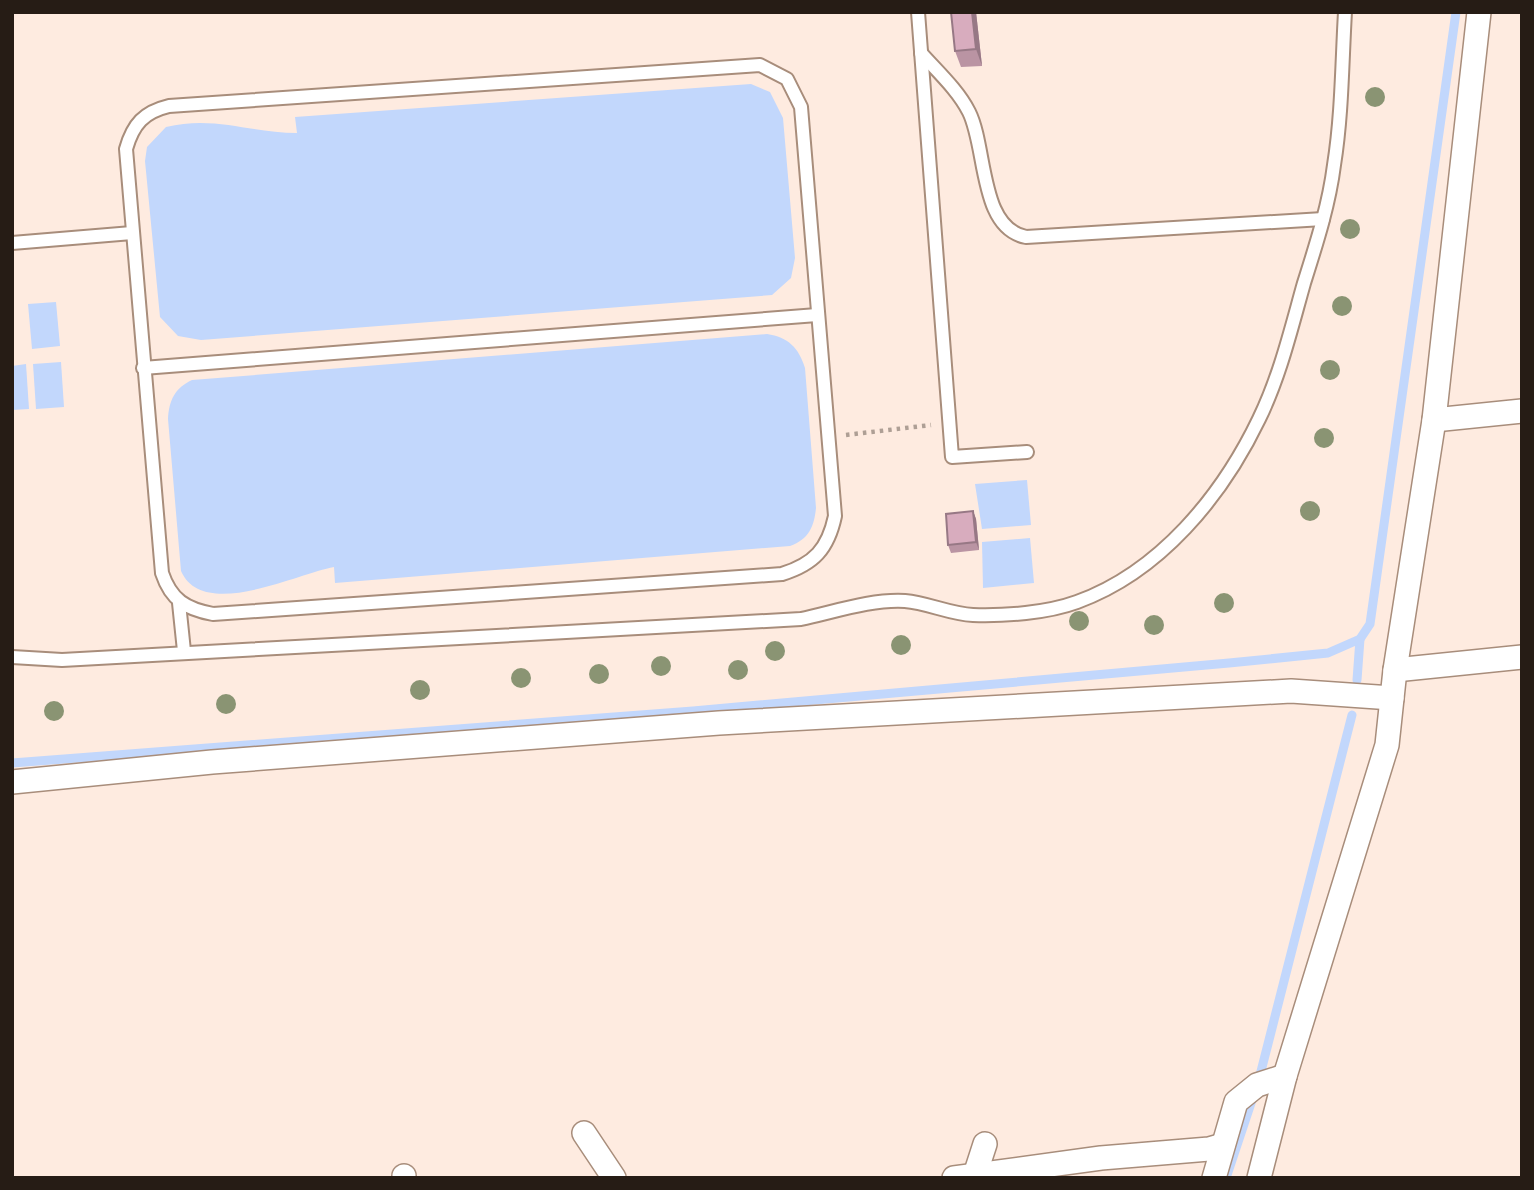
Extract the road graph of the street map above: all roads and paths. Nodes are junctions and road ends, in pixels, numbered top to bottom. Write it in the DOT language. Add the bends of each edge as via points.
graph roads {
  1 [pos="918,12"];
  2 [pos="1345,12"];
  3 [pos="1479,12"];
  4 [pos="921,53"];
  5 [pos="1323,219"];
  6 [pos="131,233"];
  7 [pos="12,243"];
  8 [pos="817,314"];
  9 [pos="143,369"];
  10 [pos="1522,411"];
  11 [pos="1434,420"];
  12 [pos="950,423"];
  13 [pos="828,437"];
  14 [pos="1027,452"];
  15 [pos="180,603"];
  16 [pos="184,651"];
  17 [pos="12,657"];
  18 [pos="1522,657"];
  19 [pos="1395,670"];
  20 [pos="1392,698"];
  21 [pos="12,782"];
  22 [pos="1285,1076"];
  23 [pos="584,1133"];
  24 [pos="985,1144"];
  25 [pos="1223,1145"];
  26 [pos="974,1177"];
  27 [pos="614,1178"];
  28 [pos="954,1178"];
  29 [pos="1214,1178"];
  30 [pos="1259,1178"];
  1 -- 4 [label="lane"];
  2 -- 5 [label="lane" via="1335,165"];
  3 -- 11 [label="street"];
  4 -- 5 [label="lane" via="968,110 994,212 1015,235"];
  4 -- 12 [label="lane"];
  5 -- 16 [label="lane" via="1283,357 1260,418 1230,471 1196,516 1155,558 1077,602 1046,610 972,615 906,601 801,619"];
  6 -- 7 [label="lane"];
  6 -- 8 [label="lane" via="126,149 131,131 151,110 760,65 787,79 801,107"];
  6 -- 9 [label="lane"];
  8 -- 9 [label="lane"];
  8 -- 13 [label="lane"];
  9 -- 15 [label="lane" via="162,573 167,590"];
  10 -- 11 [label="street"];
  11 -- 19 [label="street"];
  12 -- 13 [label="path"];
  12 -- 14 [label="lane" via="952,457"];
  13 -- 15 [label="lane" via="835,516 831,537 820,555 803,568 782,574 213,614"];
  15 -- 16 [label="lane"];
  16 -- 17 [label="lane" via="62,660"];
  18 -- 19 [label="street"];
  19 -- 20 [label="street"];
  20 -- 21 [label="street" via="1291,691 719,723"];
  20 -- 22 [label="street" via="1387,745"];
  22 -- 25 [label="street" via="1257,1084 1236,1102"];
  22 -- 30 [label="street"];
  23 -- 27 [label="street"];
  24 -- 26 [label="street"];
  25 -- 26 [label="street"];
  25 -- 29 [label="street"];
  26 -- 28 [label="street"];
}
